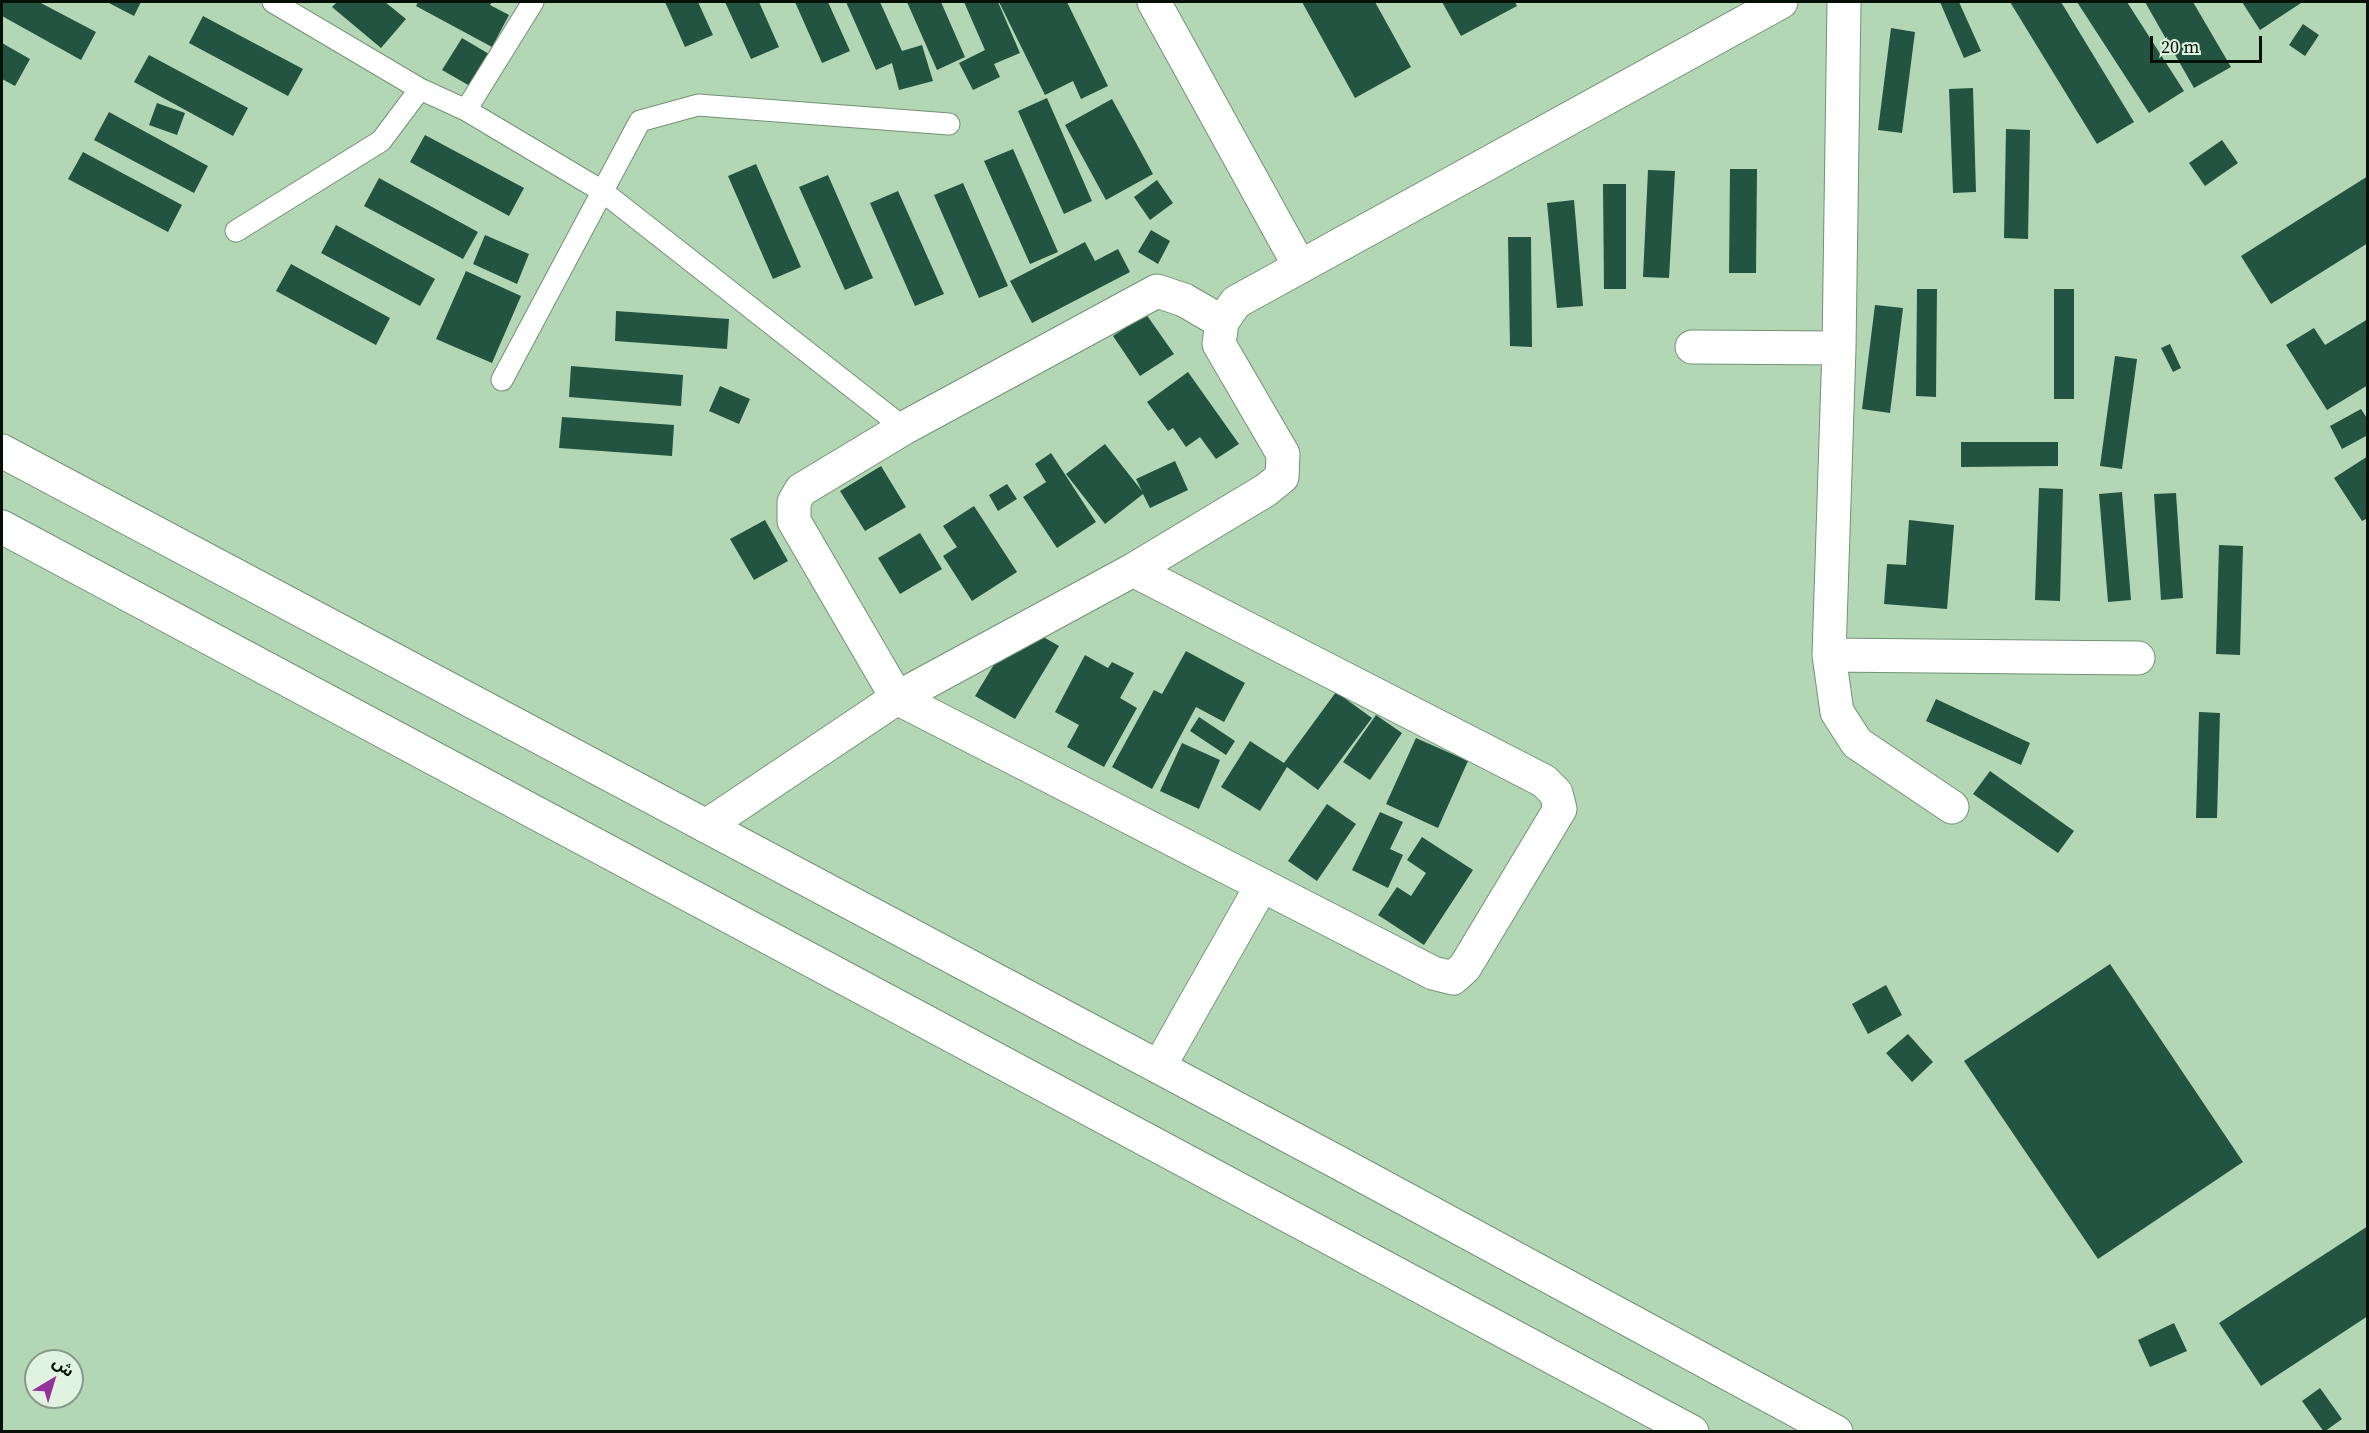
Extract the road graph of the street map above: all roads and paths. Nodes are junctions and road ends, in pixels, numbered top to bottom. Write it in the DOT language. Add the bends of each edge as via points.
graph roads {
  1 [pos="273,2"];
  2 [pos="533,2"];
  3 [pos="1154,2"];
  4 [pos="1781,2"];
  5 [pos="1844,2"];
  6 [pos="420,89"];
  7 [pos="466,110"];
  8 [pos="949,123"];
  9 [pos="602,191"];
  10 [pos="236,231"];
  11 [pos="1300,267"];
  12 [pos="1222,322"];
  13 [pos="1692,347"];
  14 [pos="1839,348"];
  15 [pos="502,380"];
  16 [pos="904,428"];
  17 [pos="2,451"];
  18 [pos="2,527"];
  19 [pos="1133,570"];
  20 [pos="1829,655"];
  21 [pos="2138,658"];
  22 [pos="897,698"];
  23 [pos="1952,807"];
  24 [pos="706,826"];
  25 [pos="1262,885"];
  26 [pos="1159,1067"];
  27 [pos="1692,1431"];
  28 [pos="1836,1431"];
  1 -- 6 [label="lane"];
  2 -- 7 [label="lane"];
  3 -- 11 [label="street"];
  4 -- 11 [label="street"];
  5 -- 14 [label="street"];
  6 -- 7 [label="lane"];
  6 -- 10 [label="lane" via="381,141"];
  7 -- 9 [label="lane"];
  8 -- 9 [label="lane" via="698,105 640,121"];
  9 -- 15 [label="lane"];
  9 -- 16 [label="lane"];
  11 -- 12 [label="street" via="1236,302"];
  12 -- 16 [label="street" via="1184,300 1157,291"];
  12 -- 19 [label="street" via="1219,344 1283,454 1282,477"];
  13 -- 14 [label="street"];
  14 -- 20 [label="street"];
  16 -- 22 [label="street" via="801,490 794,502 794,521"];
  17 -- 24 [label="street"];
  18 -- 27 [label="street"];
  19 -- 22 [label="street"];
  19 -- 25 [label="street" via="1544,781 1556,793 1560,810 1466,967 1453,978 1433,972"];
  20 -- 21 [label="street"];
  20 -- 23 [label="street" via="1837,712 1857,743"];
  22 -- 24 [label="street"];
  22 -- 25 [label="street"];
  24 -- 26 [label="street"];
  25 -- 26 [label="street"];
  26 -- 28 [label="street"];
}
